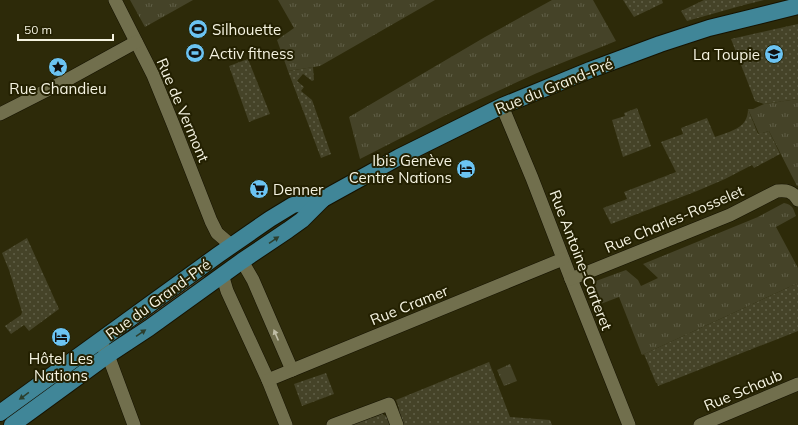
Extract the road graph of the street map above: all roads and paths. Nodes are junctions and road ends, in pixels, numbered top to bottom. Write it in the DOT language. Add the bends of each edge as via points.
graph roads {
  1 [pos="114,0"];
  2 [pos="798,6"];
  3 [pos="136,42"];
  4 [pos="502,106"];
  5 [pos="0,114"];
  6 [pos="794,196"];
  7 [pos="323,199"];
  8 [pos="217,233"];
  9 [pos="232,246"];
  10 [pos="218,255"];
  11 [pos="563,259"];
  12 [pos="242,261"];
  13 [pos="222,274"];
  14 [pos="571,279"];
  15 [pos="99,341"];
  16 [pos="108,355"];
  17 [pos="292,370"];
  18 [pos="268,380"];
  19 [pos="798,384"];
  20 [pos="0,413"];
  21 [pos="12,425"];
  22 [pos="134,425"];
  23 [pos="286,425"];
  24 [pos="333,425"];
  25 [pos="397,425"];
  26 [pos="629,425"];
  27 [pos="700,425"];
  1 -- 3 [label="street, Rue de Vermont"];
  2 -- 4 [label="main road, Rue du Grand-Pré" via="709,28 660,44"];
  3 -- 5 [label="street"];
  3 -- 8 [label="street, Rue de Vermont" via="153,75"];
  4 -- 7 [label="main road, Rue du Grand-Pré" via="399,157"];
  4 -- 11 [label="street, Rue Antoine-Carteret"];
  6 -- 14 [label="street, Rue Charles-Rosselet" via="784,190 777,191 730,215"];
  7 -- 9 [label="main road, Rue du Grand-Pré" via="293,205"];
  12 -- 7 [label="main road, Rue du Grand-Pré, one-way" via="302,220"];
  8 -- 9 [label="street, Rue de Vermont"];
  8 -- 10 [label="street, Rue de Vermont"];
  9 -- 10 [label="main road, Rue du Grand-Pré"];
  9 -- 12 [label="main road"];
  10 -- 13 [label="main road"];
  10 -- 15 [label="main road, Rue du Grand-Pré"];
  11 -- 14 [label="street, Rue Antoine-Carteret"];
  11 -- 17 [label="street, Rue Cramer"];
  12 -- 13 [label="main road, Rue du Grand-Pré"];
  17 -- 12 [label="street, one-way" via="253,280"];
  16 -- 13 [label="main road, Rue du Grand-Pré, one-way"];
  13 -- 18 [label="street" via="227,291"];
  14 -- 26 [label="street, Rue Antoine-Carteret"];
  15 -- 16 [label="street"];
  15 -- 20 [label="main road, Rue du Grand-Pré, one-way"];
  16 -- 21 [label="main road, Rue du Grand-Pré"];
  16 -- 22 [label="street"];
  17 -- 18 [label="street, Rue Cramer"];
  18 -- 23 [label="street"];
  19 -- 27 [label="street, Rue Schaub"];
  24 -- 25 [label="street" via="389,404"];
}
